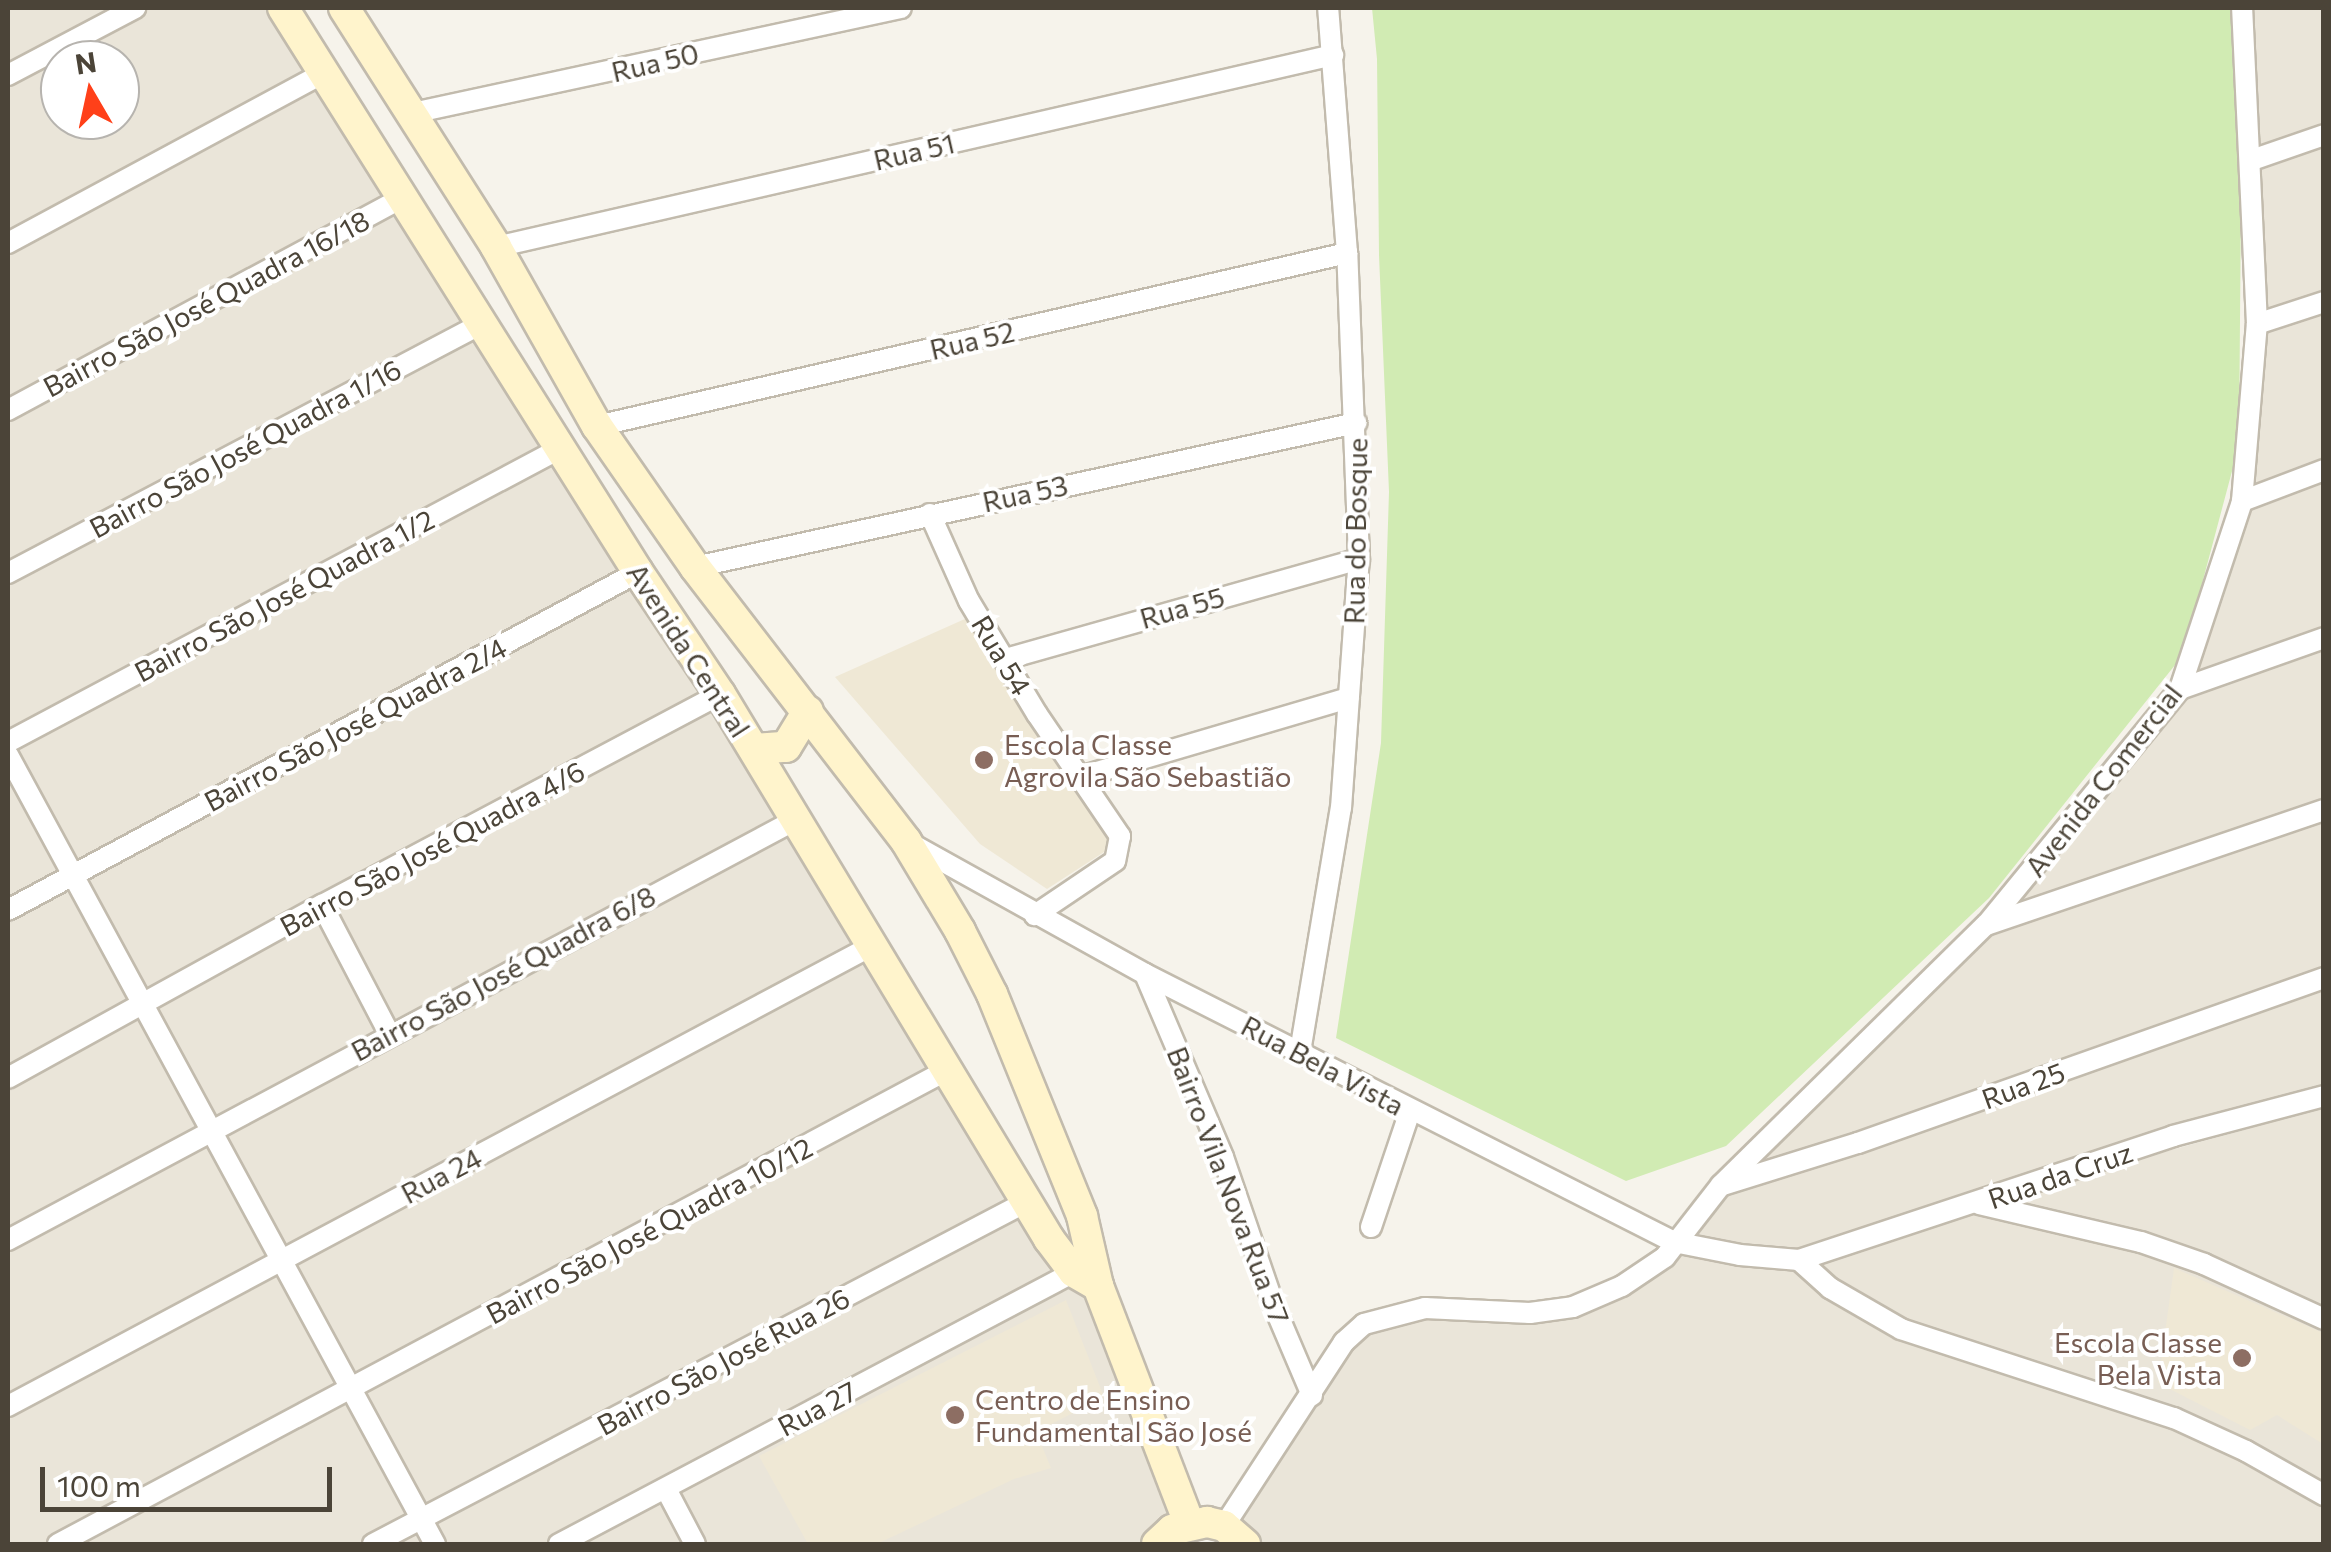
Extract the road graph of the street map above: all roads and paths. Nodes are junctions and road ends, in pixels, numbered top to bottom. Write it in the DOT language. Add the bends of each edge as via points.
graph roads {
  1 [pos="135,8"];
  2 [pos="283,8"];
  3 [pos="344,8"];
  4 [pos="902,8"];
  5 [pos="1328,8"];
  6 [pos="2242,8"];
  7 [pos="1333,56"];
  8 [pos="324,74"];
  9 [pos="8,75"];
  10 [pos="408,114"];
  11 [pos="2324,135"];
  12 [pos="2252,160"];
  13 [pos="405,196"];
  14 [pos="8,243"];
  15 [pos="496,247"];
  16 [pos="1347,253"];
  17 [pos="2324,302"];
  18 [pos="484,323"];
  19 [pos="2256,324"];
  20 [pos="8,410"];
  21 [pos="1356,423"];
  22 [pos="597,426"];
  23 [pos="561,448"];
  24 [pos="2324,470"];
  25 [pos="2242,501"];
  26 [pos="930,514"];
  27 [pos="1359,560"];
  28 [pos="694,567"];
  29 [pos="638,572"];
  30 [pos="8,573"];
  31 [pos="2324,638"];
  32 [pos="1006,659"];
  33 [pos="2180,690"];
  34 [pos="720,694"];
  35 [pos="1349,698"];
  36 [pos="808,711"];
  37 [pos="8,742"];
  38 [pos="832,742"];
  39 [pos="754,749"];
  40 [pos="8,755"];
  41 [pos="1080,777"];
  42 [pos="772,778"];
  43 [pos="2324,810"];
  44 [pos="797,819"];
  45 [pos="914,854"];
  46 [pos="72,876"];
  47 [pos="976,881"];
  48 [pos="322,904"];
  49 [pos="8,910"];
  50 [pos="1035,916"];
  51 [pos="1986,926"];
  52 [pos="874,944"];
  53 [pos="1145,974"];
  54 [pos="2324,978"];
  55 [pos="146,1006"];
  56 [pos="389,1032"];
  57 [pos="1300,1052"];
  58 [pos="949,1069"];
  59 [pos="8,1078"];
  60 [pos="2324,1096"];
  61 [pos="1410,1111"];
  62 [pos="212,1130"];
  63 [pos="1721,1185"];
  64 [pos="1026,1202"];
  65 [pos="1978,1204"];
  66 [pos="1371,1227"];
  67 [pos="8,1240"];
  68 [pos="1674,1242"];
  69 [pos="1799,1260"];
  70 [pos="278,1261"];
  71 [pos="1086,1279"];
  72 [pos="2324,1319"];
  73 [pos="348,1390"];
  74 [pos="1312,1395"];
  75 [pos="8,1406"];
  76 [pos="666,1489"];
  77 [pos="2324,1496"];
  78 [pos="420,1519"];
  79 [pos="1189,1523"];
  80 [pos="1235,1536"];
  81 [pos="58,1544"];
  82 [pos="373,1544"];
  83 [pos="435,1544"];
  84 [pos="559,1544"];
  85 [pos="695,1544"];
  86 [pos="1157,1544"];
  1 -- 9 [label="street"];
  2 -- 8 [label="street, Avenida Central"];
  3 -- 10 [label="street, Avenida Central"];
  4 -- 10 [label="street, Rua 50"];
  5 -- 7 [label="street, Rua do Bosque"];
  6 -- 12 [label="street, Avenida Comercial"];
  7 -- 15 [label="street, Rua 51"];
  7 -- 16 [label="street, Rua do Bosque"];
  8 -- 13 [label="street, Avenida Central"];
  8 -- 14 [label="street"];
  10 -- 15 [label="street, Avenida Central"];
  11 -- 12 [label="street"];
  12 -- 19 [label="street, Avenida Comercial"];
  13 -- 18 [label="street, Avenida Central"];
  13 -- 20 [label="street, Bairro São José Quadra 16/18"];
  15 -- 22 [label="street, Avenida Central"];
  16 -- 21 [label="street, Rua do Bosque"];
  16 -- 22 [label="street, Rua 52"];
  17 -- 19 [label="street"];
  18 -- 23 [label="street, Avenida Central"];
  18 -- 30 [label="street, Bairro São José Quadra 1/16"];
  19 -- 25 [label="street, Avenida Comercial"];
  21 -- 26 [label="street, Rua 53"];
  21 -- 27 [label="street, Rua do Bosque"];
  22 -- 28 [label="street, Avenida Central"];
  23 -- 29 [label="street, Avenida Central"];
  23 -- 37 [label="street, Bairro São José Quadra 1/2"];
  24 -- 25 [label="street"];
  25 -- 33 [label="street, Avenida Comercial"];
  26 -- 28 [label="street, Rua 53"];
  26 -- 32 [label="street, Rua 54" via="969,601"];
  27 -- 32 [label="street, Rua 55"];
  27 -- 35 [label="street, Rua do Bosque"];
  28 -- 36 [label="street, Avenida Central"];
  29 -- 34 [label="street, Avenida Central"];
  29 -- 46 [label="street, Bairro São José Quadra 2/4"];
  31 -- 33 [label="street"];
  32 -- 41 [label="street, Rua 54"];
  33 -- 51 [label="street, Avenida Comercial"];
  34 -- 39 [label="street, Avenida Central"];
  34 -- 48 [label="street, Bairro São José Quadra 4/6"];
  35 -- 41 [label="street"];
  35 -- 57 [label="street, Rua do Bosque" via="1341,808"];
  36 -- 38 [label="street, Avenida Central"];
  36 -- 39 [label="street" via="786,747"];
  38 -- 42 [label="street" via="795,752"];
  38 -- 45 [label="street, Avenida Central"];
  39 -- 42 [label="street, Avenida Central"];
  40 -- 46 [label="street"];
  41 -- 50 [label="street, Rua 54" via="1118,831 1118,856"];
  42 -- 44 [label="street, Avenida Central"];
  43 -- 51 [label="street"];
  44 -- 52 [label="street, Avenida Central"];
  44 -- 56 [label="street, Bairro São José Quadra 6/8"];
  45 -- 47 [label="street"];
  45 -- 47 [label="street"];
  45 -- 71 [label="street, Avenida Central" via="992,994 1024,1068 1082,1216"];
  46 -- 49 [label="street, Bairro São José Quadra 2/4"];
  46 -- 55 [label="street"];
  47 -- 50 [label="street, Rua Bela Vista"];
  48 -- 55 [label="street, Bairro São José Quadra 4/6"];
  48 -- 56 [label="street"];
  50 -- 53 [label="street, Rua Bela Vista"];
  51 -- 63 [label="street, Avenida Comercial"];
  52 -- 58 [label="street, Avenida Central"];
  52 -- 70 [label="street, Rua 24"];
  53 -- 57 [label="street, Rua Bela Vista"];
  53 -- 74 [label="street, Bairro Vila Nova Rua 57" via="1223,1157"];
  54 -- 63 [label="street, Rua 25"];
  55 -- 59 [label="street, Bairro São José Quadra 4/6"];
  55 -- 62 [label="street"];
  56 -- 62 [label="street, Bairro São José Quadra 6/8"];
  57 -- 61 [label="street, Rua Bela Vista"];
  58 -- 64 [label="street, Avenida Central"];
  58 -- 73 [label="street, Bairro São José Quadra 10/12"];
  60 -- 65 [label="street, Rua da Cruz" via="2173,1136"];
  61 -- 66 [label="street"];
  61 -- 68 [label="street, Rua Bela Vista"];
  62 -- 67 [label="street, Bairro São José Quadra 6/8"];
  62 -- 70 [label="street"];
  63 -- 68 [label="street, Avenida Comercial"];
  64 -- 71 [label="street, Avenida Central"];
  64 -- 78 [label="street, Bairro São José Rua 26"];
  65 -- 69 [label="street, Rua da Cruz"];
  65 -- 72 [label="street" via="2141,1242"];
  68 -- 69 [label="street, Rua Bela Vista"];
  68 -- 74 [label="street, Avenida Comercial" via="1648,1272 1574,1307 1530,1313 1425,1308 1374,1319 1344,1342"];
  69 -- 77 [label="street" via="1847,1299 1901,1328 2174,1418"];
  70 -- 73 [label="street"];
  70 -- 75 [label="street, Rua 24"];
  71 -- 76 [label="street, Rua 27"];
  71 -- 79 [label="street, Avenida Central"];
  73 -- 78 [label="street"];
  73 -- 81 [label="street"];
  74 -- 80 [label="street, Avenida Comercial"];
  76 -- 84 [label="street, Rua 27"];
  76 -- 85 [label="street"];
  78 -- 82 [label="street, Bairro São José Rua 26"];
  78 -- 83 [label="street"];
  79 -- 80 [label="street"];
  79 -- 86 [label="street"];
}
